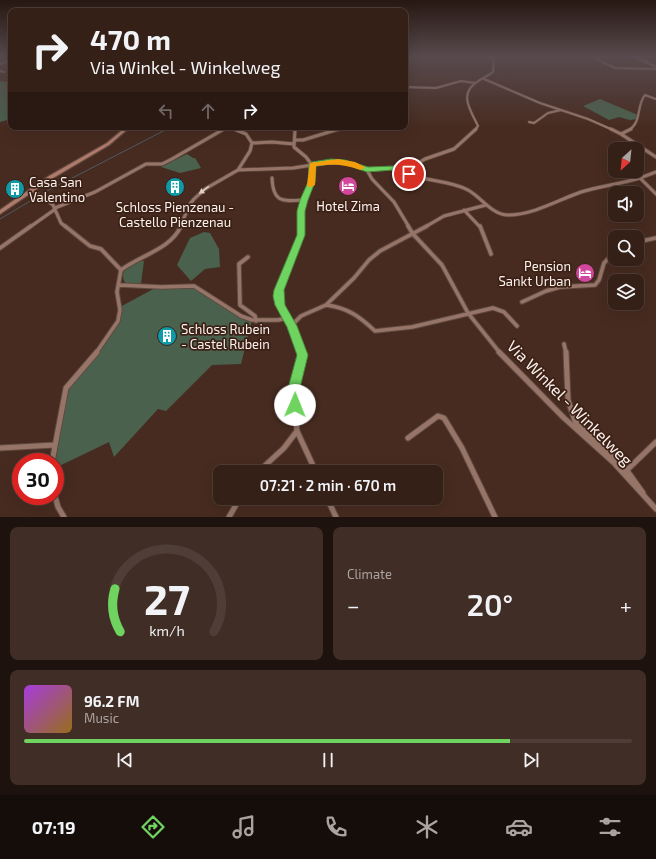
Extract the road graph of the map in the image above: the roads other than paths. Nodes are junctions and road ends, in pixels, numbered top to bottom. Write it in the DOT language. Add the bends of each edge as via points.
graph roads {
  1 [pos="481,80"];
  2 [pos="487,80"];
  3 [pos="475,83"];
  4 [pos="408,87"];
  5 [pos="656,99"];
  6 [pos="562,110"];
  7 [pos="530,122"];
  8 [pos="124,130"];
  9 [pos="223,130"];
  10 [pos="236,130"];
  11 [pos="295,130"];
  12 [pos="337,130"];
  13 [pos="621,134"];
  14 [pos="295,140"];
  15 [pos="252,143"];
  16 [pos="294,144"];
  17 [pos="656,157"];
  18 [pos="312,165"];
  19 [pos="238,170"];
  20 [pos="367,170"];
  21 [pos="656,172"];
  22 [pos="409,174"];
  23 [pos="644,176"];
  24 [pos="272,178"];
  25 [pos="640,178"];
  26 [pos="32,190"];
  27 [pos="656,194"];
  28 [pos="304,200"];
  29 [pos="486,205"];
  30 [pos="55,209"];
  31 [pos="464,210"];
  32 [pos="0,212"];
  33 [pos="413,234"];
  34 [pos="656,238"];
  35 [pos="644,241"];
  36 [pos="0,248"];
  37 [pos="491,254"];
  38 [pos="248,257"];
  39 [pos="608,259"];
  40 [pos="121,270"];
  41 [pos="119,285"];
  42 [pos="522,302"];
  43 [pos="326,305"];
  44 [pos="468,313"];
  45 [pos="286,318"];
  46 [pos="256,321"];
  47 [pos="292,326"];
  48 [pos="517,326"];
  49 [pos="564,344"];
  50 [pos="297,431"];
  51 [pos="408,438"];
  52 [pos="656,442"];
  53 [pos="55,445"];
  54 [pos="0,448"];
  55 [pos="54,453"];
  56 [pos="266,465"];
  57 [pos="313,465"];
  58 [pos="627,470"];
  59 [pos="646,498"];
  60 [pos="57,505"];
  61 [pos="236,505"];
  62 [pos="330,505"];
  63 [pos="655,508"];
  64 [pos="64,517"];
  65 [pos="229,517"];
  66 [pos="336,517"];
  67 [pos="496,517"];
  1 -- 3 [label="street"];
  2 -- 6 [label="street"];
  3 -- 4 [label="street" via="461,81 436,88"];
  3 -- 22 [label="street" via="469,90 466,103 477,128 455,148 422,160"];
  5 -- 13 [label="street" via="645,95 640,103 636,124"];
  6 -- 7 [label="street" via="548,113 534,123"];
  6 -- 13 [label="street"];
  8 -- 26 [label="main road" via="108,144"];
  9 -- 30 [label="street" via="165,163 150,162 95,192"];
  10 -- 15 [label="street" via="246,134"];
  11 -- 14 [label="street"];
  12 -- 14 [label="street"];
  13 -- 17 [label="street"];
  14 -- 16 [label="street"];
  15 -- 16 [label="street"];
  15 -- 19 [label="street"];
  16 -- 18 [label="street"];
  18 -- 19 [label="street"];
  18 -- 20 [label="street" via="345,162"];
  18 -- 28 [label="street" via="312,182"];
  19 -- 40 [label="street, one-way" via="205,189 194,199 177,234 167,244"];
  20 -- 22 [label="street" via="394,168"];
  20 -- 33 [label="street, Via Winkel - Winkelweg" via="372,179 392,199"];
  21 -- 23 [label="street"];
  22 -- 29 [label="street" via="416,178 466,189"];
  24 -- 28 [label="street" via="273,190 280,199"];
  25 -- 27 [label="street"];
  25 -- 29 [label="street" via="581,192 520,214 503,215"];
  26 -- 30 [label="street"];
  26 -- 32 [label="main road"];
  28 -- 45 [label="street" via="301,211 301,235 279,290 280,305"];
  29 -- 31 [label="street"];
  30 -- 36 [label="street"];
  30 -- 40 [label="street" via="61,224 90,246 101,249"];
  31 -- 33 [label="street" via="444,216"];
  31 -- 37 [label="street" via="483,231"];
  33 -- 43 [label="street" via="376,254"];
  33 -- 44 [label="street, Via Winkel - Winkelweg" via="442,265"];
  34 -- 35 [label="street"];
  38 -- 46 [label="street" via="239,264 240,304 255,316"];
  39 -- 42 [label="street" via="595,285 560,288 540,293"];
  40 -- 41 [label="street"];
  41 -- 46 [label="street" via="194,286 241,316"];
  41 -- 53 [label="street" via="118,321 66,388"];
  43 -- 44 [label="street" via="339,307 357,315 375,331 412,327"];
  43 -- 47 [label="street" via="301,316"];
  44 -- 48 [label="street, Via Winkel - Winkelweg" via="499,308 506,312"];
  44 -- 59 [label="street, Via Winkel - Winkelweg" via="501,354"];
  45 -- 46 [label="street"];
  45 -- 47 [label="street"];
  47 -- 50 [label="street" via="302,355 293,392"];
  49 -- 58 [label="street" via="571,414 577,424"];
  50 -- 56 [label="street"];
  50 -- 57 [label="street"];
  51 -- 67 [label="street" via="442,416 465,454"];
  52 -- 58 [label="street"];
  53 -- 54 [label="street"];
  53 -- 55 [label="street"];
  58 -- 59 [label="street"];
  59 -- 63 [label="street, Via Winkel - Winkelweg"];
  60 -- 64 [label="street"];
  61 -- 65 [label="street"];
  62 -- 66 [label="street"];
}
